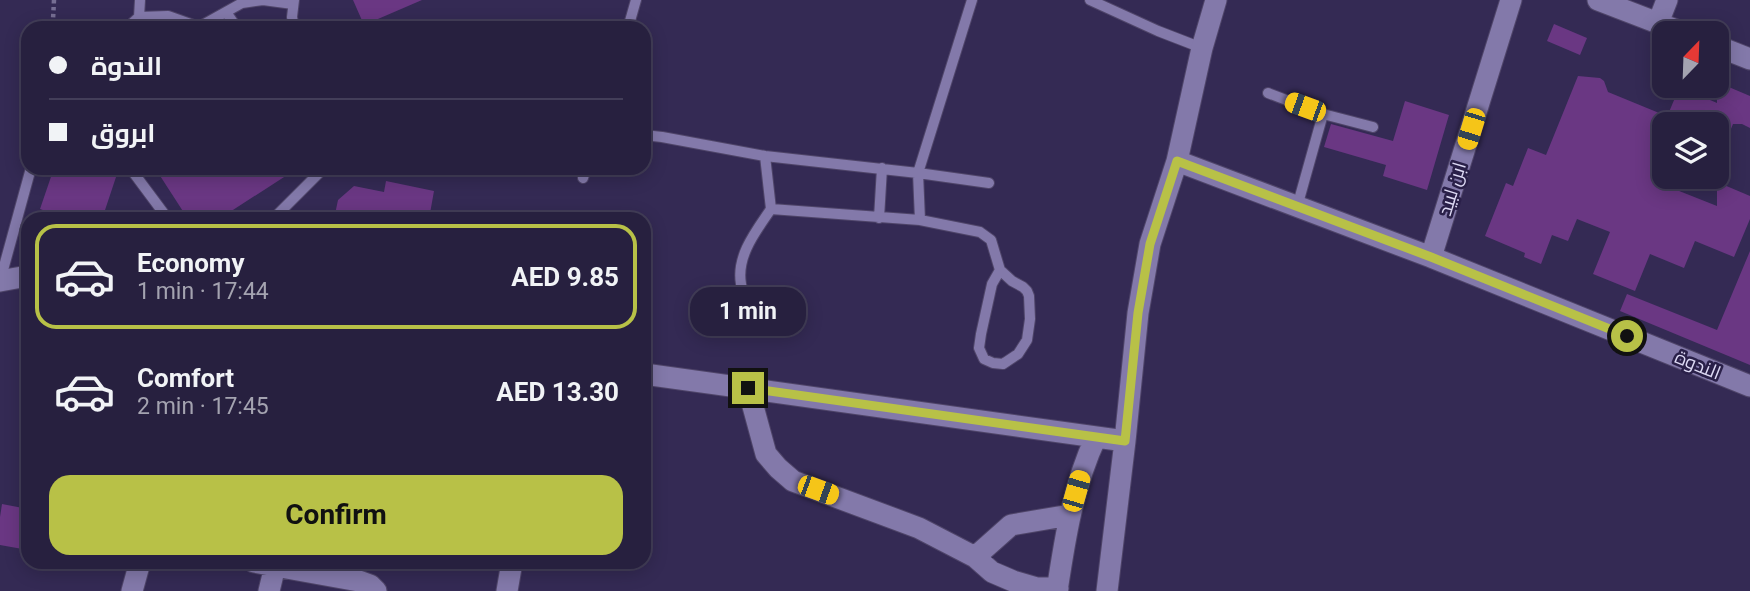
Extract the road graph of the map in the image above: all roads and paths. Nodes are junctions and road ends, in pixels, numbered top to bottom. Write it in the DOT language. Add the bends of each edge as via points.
graph roads {
  1 [pos="54,0"];
  2 [pos="140,0"];
  3 [pos="636,0"];
  4 [pos="972,0"];
  5 [pos="1090,0"];
  6 [pos="1216,0"];
  7 [pos="1511,0"];
  8 [pos="1598,0"];
  9 [pos="1667,0"];
  10 [pos="294,2"];
  11 [pos="226,12"];
  12 [pos="139,17"];
  13 [pos="54,21"];
  14 [pos="135,21"];
  15 [pos="182,21"];
  16 [pos="209,21"];
  17 [pos="232,21"];
  18 [pos="293,21"];
  19 [pos="630,21"];
  20 [pos="1653,21"];
  21 [pos="1659,21"];
  22 [pos="1202,48"];
  23 [pos="1729,51"];
  24 [pos="1750,59"];
  25 [pos="1268,93"];
  26 [pos="1323,114"];
  27 [pos="1373,127"];
  28 [pos="651,136"];
  29 [pos="765,156"];
  30 [pos="1177,161"];
  31 [pos="882,169"];
  32 [pos="918,173"];
  33 [pos="29,175"];
  34 [pos="135,175"];
  35 [pos="317,175"];
  36 [pos="989,183"];
  37 [pos="1297,206"];
  38 [pos="771,209"];
  39 [pos="163,212"];
  40 [pos="280,212"];
  41 [pos="879,218"];
  42 [pos="920,220"];
  43 [pos="1431,257"];
  44 [pos="1000,270"];
  45 [pos="21,276"];
  46 [pos="0,281"];
  47 [pos="752,309"];
  48 [pos="651,375"];
  49 [pos="1750,386"];
  50 [pos="748,388"];
  51 [pos="1096,437"];
  52 [pos="1125,441"];
  53 [pos="1070,515"];
  54 [pos="975,557"];
  55 [pos="138,569"];
  56 [pos="268,569"];
  57 [pos="298,569"];
  58 [pos="511,569"];
  59 [pos="1058,589"];
  60 [pos="132,591"];
  61 [pos="269,591"];
  62 [pos="376,591"];
  63 [pos="507,591"];
  64 [pos="1107,591"];
  1 -- 13 [label="path"];
  2 -- 12 [label="lane"];
  3 -- 19 [label="lane"];
  4 -- 32 [label="lane"];
  5 -- 22 [label="lane"];
  6 -- 22 [label="street"];
  7 -- 43 [label="street, ابن لبيد"];
  8 -- 20 [label="street"];
  9 -- 21 [label="street"];
  10 -- 11 [label="lane" via="242,4"];
  10 -- 18 [label="lane"];
  11 -- 16 [label="lane"];
  11 -- 17 [label="lane"];
  12 -- 14 [label="lane"];
  12 -- 15 [label="lane" via="168,16"];
  22 -- 30 [label="street"];
  23 -- 24 [label="street"];
  25 -- 26 [label="lane"];
  26 -- 27 [label="lane"];
  26 -- 37 [label="lane"];
  28 -- 29 [label="lane"];
  29 -- 31 [label="lane"];
  29 -- 38 [label="lane"];
  30 -- 37 [label="street, الندوة"];
  30 -- 52 [label="street" via="1150,244"];
  31 -- 32 [label="lane"];
  31 -- 41 [label="lane"];
  32 -- 36 [label="lane"];
  32 -- 42 [label="lane"];
  33 -- 46 [label="lane"];
  34 -- 39 [label="lane"];
  35 -- 40 [label="lane"];
  37 -- 43 [label="street, الندوة"];
  38 -- 41 [label="lane"];
  38 -- 47 [label="lane" via="742,257 741,284"];
  41 -- 42 [label="lane"];
  42 -- 44 [label="lane" via="980,232 990,240"];
  43 -- 49 [label="street, الندوة"];
  44 -- 44 [label="lane" via="1027,291 1030,320 1027,340 1018,354 1003,364 984,359 979,348 992,284"];
  45 -- 46 [label="street"];
  48 -- 50 [label="street"];
  50 -- 51 [label="street"];
  50 -- 54 [label="street" via="766,454 793,481 919,528"];
  51 -- 52 [label="street"];
  51 -- 53 [label="street"];
  52 -- 64 [label="street"];
  53 -- 54 [label="street" via="1011,526"];
  53 -- 59 [label="street"];
  54 -- 59 [label="street" via="992,572 1013,581"];
  55 -- 60 [label="street"];
  56 -- 61 [label="street"];
  57 -- 62 [label="street" via="359,581"];
  58 -- 63 [label="street"];
}
